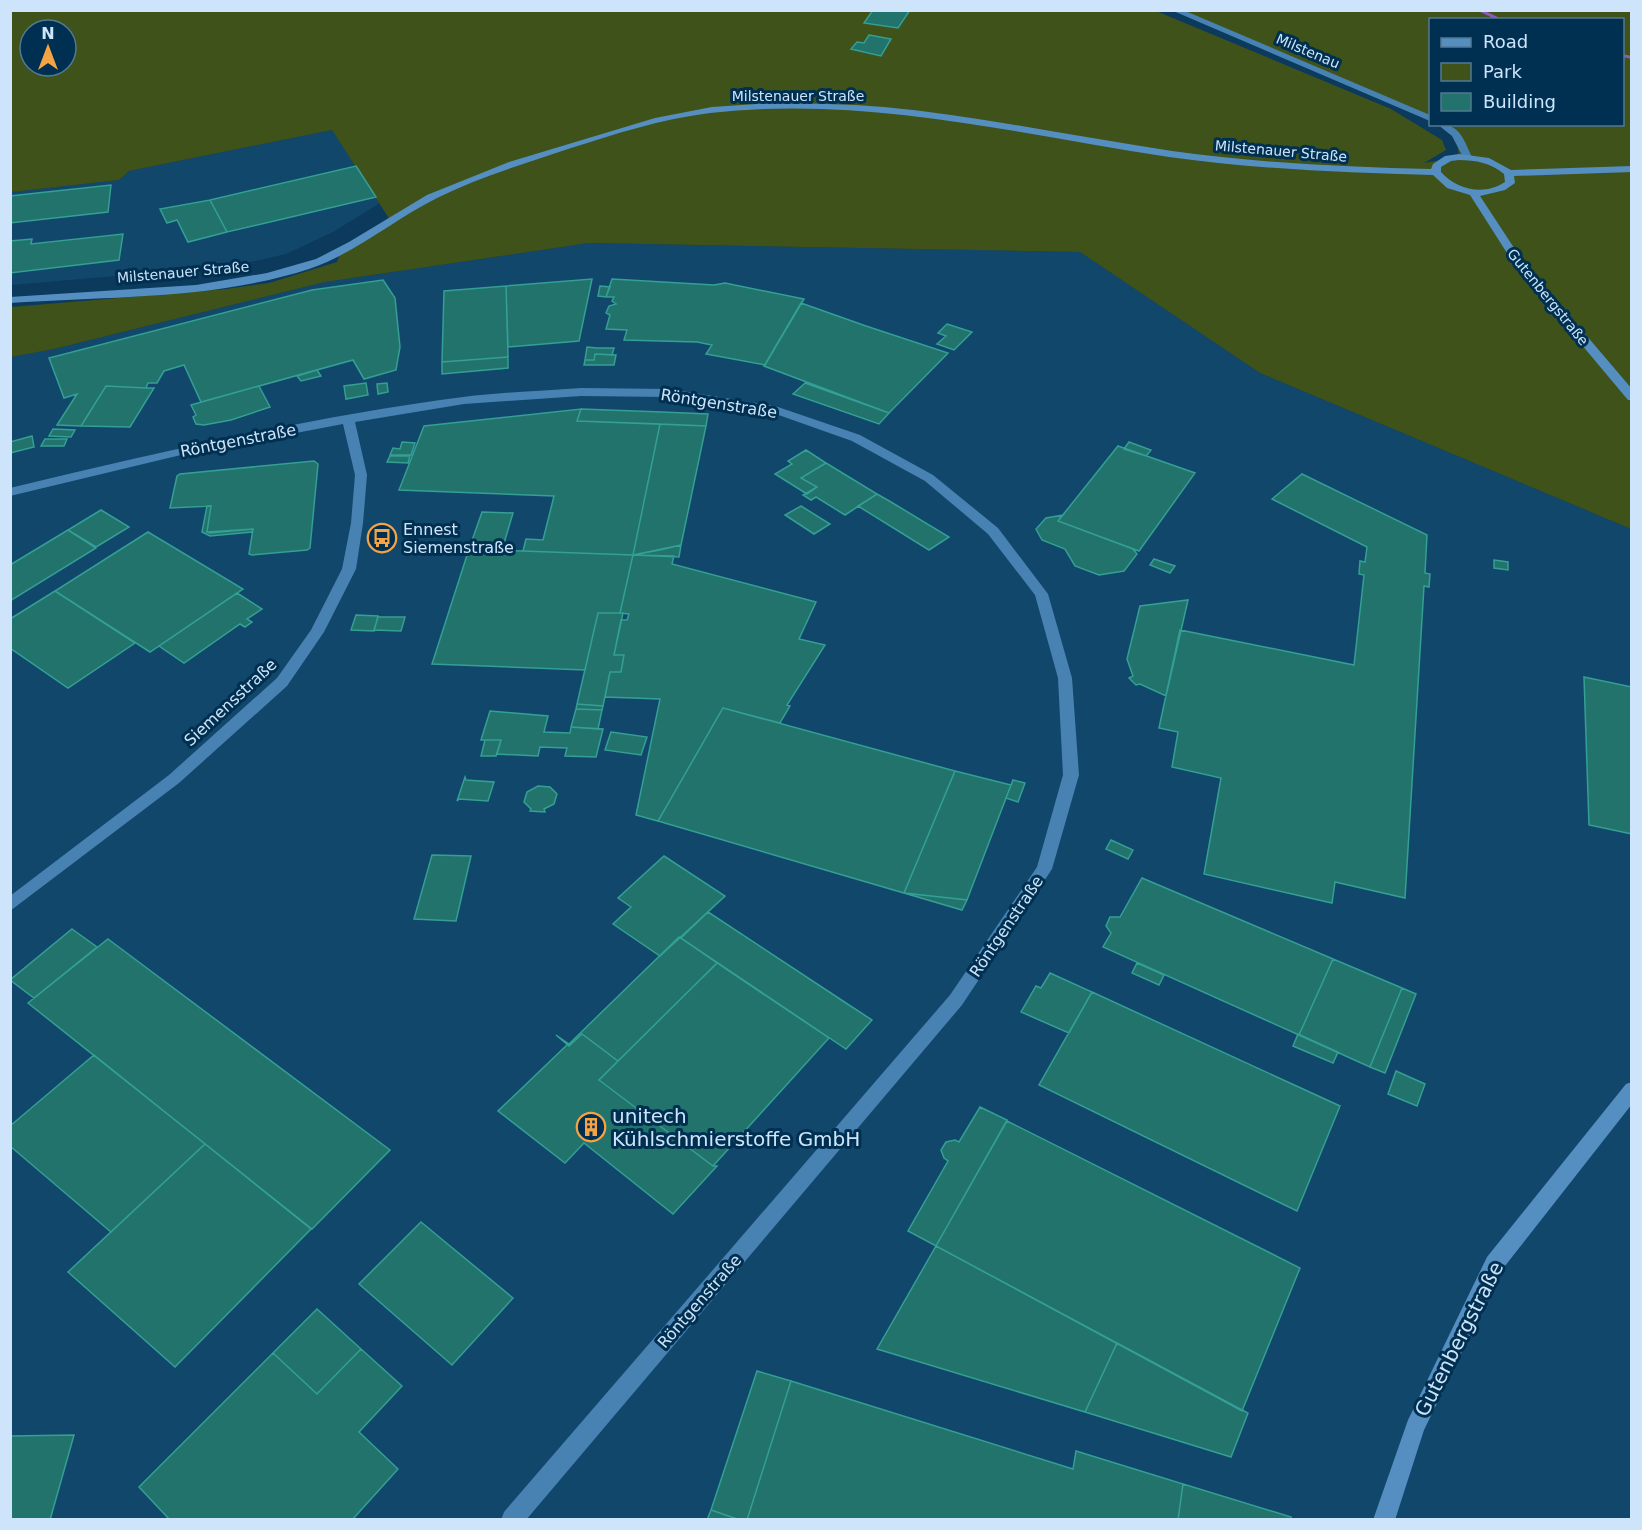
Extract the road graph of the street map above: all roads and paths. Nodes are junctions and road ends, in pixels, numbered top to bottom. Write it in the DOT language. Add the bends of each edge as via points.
graph roads {
  1 [pos="1175,10"];
  2 [pos="1429,117"];
  3 [pos="1444,126"];
  4 [pos="1467,157"];
  5 [pos="1632,169"];
  6 [pos="1436,172"];
  7 [pos="1509,173"];
  8 [pos="1473,192"];
  9 [pos="10,300"];
  10 [pos="1632,397"];
  11 [pos="348,419"];
  12 [pos="10,492"];
  13 [pos="10,905"];
  14 [pos="1632,1090"];
  15 [pos="512,1520"];
  16 [pos="1384,1520"];
  1 -- 2 [label="street, Milstenau"];
  3 -- 4 [label="street" via="1456,134"];
  4 -- 6 [label="street" via="1448,158 1436,166"];
  4 -- 7 [label="street" via="1492,162"];
  5 -- 7 [label="street"];
  6 -- 8 [label="street" via="1448,184"];
  6 -- 9 [label="street, Milstenauer Straße" via="1237,162 890,111 804,106 721,109 621,129 465,182 428,199 341,251 302,267 236,282"];
  7 -- 8 [label="street" via="1510,183 1504,189"];
  8 -- 10 [label="street, Gutenbergstraße" via="1518,262"];
  11 -- 12 [label="street, Röntgenstraße" via="185,450"];
  11 -- 13 [label="street, Siemensstraße" via="361,475 357,524 349,569 317,632 282,682 174,778"];
  11 -- 15 [label="street, Röntgenstraße" via="464,400 581,392 669,393 775,410 856,438 929,478 993,531 1041,594 1065,678 1071,775 1044,869 956,1000"];
  14 -- 16 [label="street, Gutenbergstraße" via="1494,1264 1415,1427"];
}
